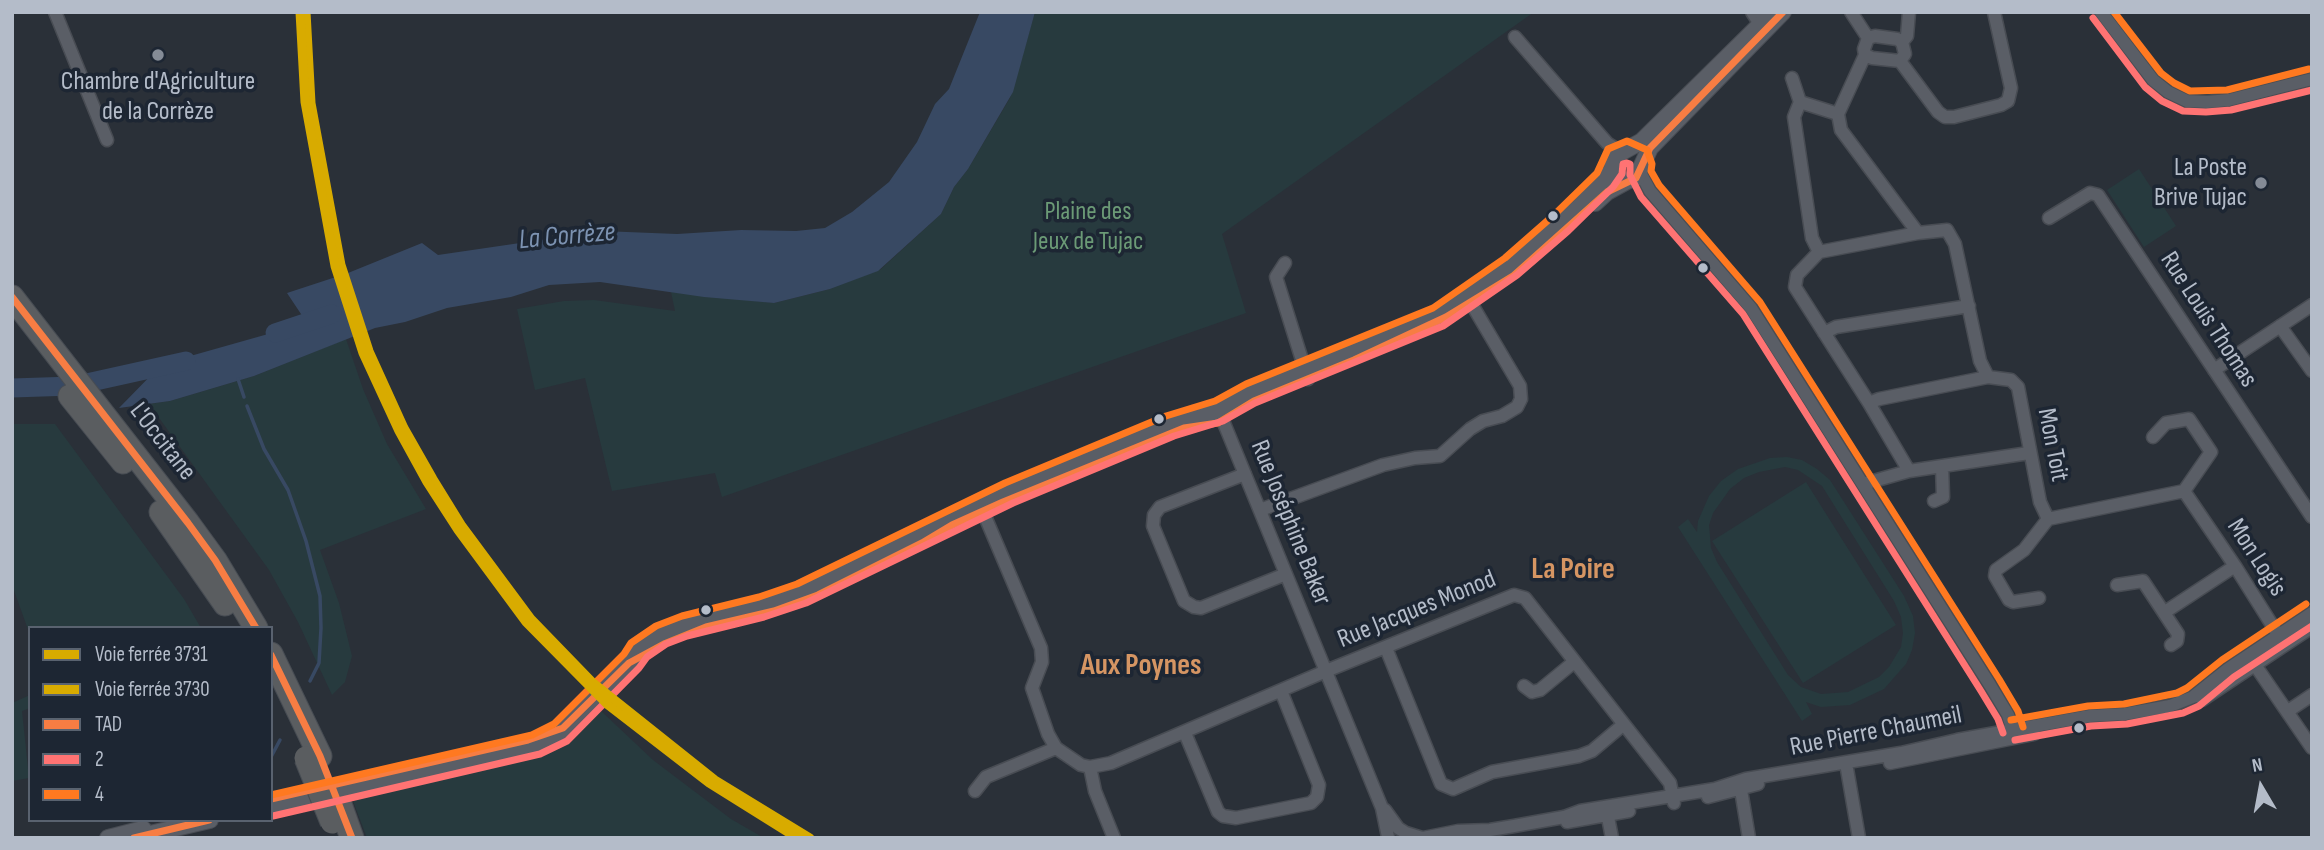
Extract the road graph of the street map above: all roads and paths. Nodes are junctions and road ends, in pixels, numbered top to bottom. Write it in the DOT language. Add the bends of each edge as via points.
graph roads {
  1 [pos="55,12"];
  2 [pos="1773,12"];
  3 [pos="1783,12"];
  4 [pos="1851,12"];
  5 [pos="1909,12"];
  6 [pos="1994,12"];
  7 [pos="2101,12"];
  8 [pos="1758,23"];
  9 [pos="1516,37"];
  10 [pos="1868,38"];
  11 [pos="1902,42"];
  12 [pos="1865,55"];
  13 [pos="1900,61"];
  14 [pos="1792,79"];
  15 [pos="2312,79"];
  16 [pos="1800,102"];
  17 [pos="1838,114"];
  18 [pos="107,140"];
  19 [pos="1616,155"];
  20 [pos="1635,174"];
  21 [pos="2049,218"];
  22 [pos="1918,233"];
  23 [pos="1819,252"];
  24 [pos="1285,263"];
  25 [pos="12,297"];
  26 [pos="1471,303"];
  27 [pos="2312,305"];
  28 [pos="1969,306"];
  29 [pos="12,322"];
  30 [pos="2280,326"];
  31 [pos="1824,332"];
  32 [pos="40,345"];
  33 [pos="2214,370"];
  34 [pos="2312,372"];
  35 [pos="1307,376"];
  36 [pos="1988,377"];
  37 [pos="1869,403"];
  38 [pos="1221,416"];
  39 [pos="106,428"];
  40 [pos="2153,437"];
  41 [pos="2029,453"];
  42 [pos="1942,466"];
  43 [pos="1909,471"];
  44 [pos="1245,474"];
  45 [pos="1863,484"];
  46 [pos="2184,491"];
  47 [pos="1934,501"];
  48 [pos="982,509"];
  49 [pos="1260,510"];
  50 [pos="2312,517"];
  51 [pos="2048,519"];
  52 [pos="2235,566"];
  53 [pos="1286,574"];
  54 [pos="2117,586"];
  55 [pos="2039,598"];
  56 [pos="2165,612"];
  57 [pos="2312,613"];
  58 [pos="239,626"];
  59 [pos="255,626"];
  60 [pos="2312,627"];
  61 [pos="2279,636"];
  62 [pos="2296,638"];
  63 [pos="2171,645"];
  64 [pos="1386,648"];
  65 [pos="2259,649"];
  66 [pos="273,659"];
  67 [pos="1574,662"];
  68 [pos="2255,665"];
  69 [pos="1326,671"];
  70 [pos="1524,686"];
  71 [pos="273,688"];
  72 [pos="1281,691"];
  73 [pos="2312,695"];
  74 [pos="2288,711"];
  75 [pos="1624,724"];
  76 [pos="563,727"];
  77 [pos="1185,733"];
  78 [pos="2014,734"];
  79 [pos="1056,748"];
  80 [pos="2312,748"];
  81 [pos="313,757"];
  82 [pos="1090,767"];
  83 [pos="1847,769"];
  84 [pos="1740,785"];
  85 [pos="975,791"];
  86 [pos="273,799"];
  87 [pos="1674,800"];
  88 [pos="273,806"];
  89 [pos="1607,811"];
  90 [pos="172,822"];
  91 [pos="201,822"];
  92 [pos="337,822"];
  93 [pos="1515,832"];
  94 [pos="1396,835"];
  95 [pos="108,838"];
  96 [pos="133,838"];
  97 [pos="352,838"];
  98 [pos="1114,838"];
  99 [pos="1423,838"];
  100 [pos="1481,838"];
  101 [pos="1612,838"];
  102 [pos="1749,838"];
  103 [pos="1859,838"];
  1 -- 18 [label="street"];
  2 -- 8 [label="street"];
  3 -- 8 [label="street"];
  4 -- 10 [label="street"];
  5 -- 11 [label="street" via="1907,36"];
  6 -- 13 [label="street" via="2011,88 2008,101 2001,106 1945,117"];
  7 -- 15 [label="street" via="2153,80 2187,101 2229,100"];
  8 -- 19 [label="street" via="1643,142"];
  8 -- 20 [label="street" via="1650,148"];
  9 -- 19 [label="street"];
  10 -- 11 [label="street"];
  10 -- 12 [label="street"];
  11 -- 13 [label="street" via="1905,54"];
  12 -- 13 [label="street"];
  12 -- 17 [label="street"];
  14 -- 16 [label="street"];
  16 -- 17 [label="street"];
  16 -- 23 [label="street" via="1794,117 1812,238"];
  17 -- 22 [label="street" via="1841,130"];
  19 -- 20 [label="street" via="1618,178"];
  19 -- 20 [label="street" via="1636,153"];
  19 -- 35 [label="street" via="1579,207 1534,247 1438,317"];
  20 -- 26 [label="street" via="1607,192 1513,276"];
  20 -- 45 [label="street" via="1751,308"];
  21 -- 33 [label="street, Rue Louis Thomas" via="2090,193 2098,195"];
  22 -- 23 [label="street"];
  22 -- 28 [label="street" via="1947,230 1955,244"];
  23 -- 31 [label="street" via="1797,275 1795,287"];
  24 -- 35 [label="street" via="1276,277"];
  25 -- 32 [label="highway, L'Occitane"];
  26 -- 35 [label="street" via="1403,339"];
  26 -- 49 [label="street" via="1520,386 1517,407 1470,429 1440,456 1383,465"];
  27 -- 30 [label="street"];
  28 -- 31 [label="street"];
  28 -- 36 [label="street" via="1980,361"];
  29 -- 32 [label="highway, L'Occitane"];
  30 -- 33 [label="street"];
  30 -- 34 [label="street"];
  31 -- 37 [label="street"];
  32 -- 39 [label="highway, L'Occitane"];
  33 -- 50 [label="street, Rue Louis Thomas"];
  35 -- 38 [label="street" via="1250,394"];
  36 -- 37 [label="street"];
  36 -- 41 [label="street, Mon Toit" via="2011,380 2018,387"];
  37 -- 43 [label="street"];
  38 -- 44 [label="street, Rue Joséphine Baker"];
  38 -- 48 [label="street"];
  38 -- 48 [label="street" via="1170,426"];
  39 -- 58 [label="highway, L'Occitane"];
  39 -- 59 [label="highway, L'Occitane" via="215,560"];
  40 -- 46 [label="street" via="2166,423 2189,419 2211,452"];
  41 -- 42 [label="street"];
  41 -- 51 [label="street, Mon Toit"];
  42 -- 43 [label="street"];
  42 -- 47 [label="street" via="1943,497"];
  43 -- 45 [label="street"];
  44 -- 49 [label="street, Rue Joséphine Baker"];
  44 -- 53 [label="street" via="1160,508 1153,526 1184,601 1194,607"];
  45 -- 78 [label="street" via="1990,685"];
  46 -- 51 [label="street, Mon Toit"];
  46 -- 52 [label="street, Mon Logis"];
  48 -- 76 [label="street" via="781,602 669,632 639,650"];
  48 -- 79 [label="street" via="1041,648 1033,695"];
  49 -- 53 [label="street, Rue Joséphine Baker"];
  51 -- 55 [label="street, Mon Toit" via="2024,550 1996,570 1995,576 2009,600"];
  52 -- 56 [label="street"];
  52 -- 61 [label="street, Mon Logis"];
  53 -- 69 [label="street, Rue Joséphine Baker"];
  54 -- 56 [label="street" via="2143,581"];
  56 -- 63 [label="street" via="2178,634"];
  57 -- 61 [label="street, Rue Pierre Chaumeil"];
  60 -- 62 [label="street, Rue Pierre Chaumeil"];
  61 -- 62 [label="street, Mon Logis"];
  61 -- 65 [label="street, Rue Pierre Chaumeil"];
  62 -- 68 [label="street, Rue Pierre Chaumeil"];
  64 -- 67 [label="street, Rue Jacques Monod" via="1514,595 1525,598"];
  64 -- 69 [label="street, Rue Jacques Monod"];
  64 -- 75 [label="street" via="1441,784 1453,789 1492,772 1579,756"];
  65 -- 68 [label="street"];
  65 -- 78 [label="street, Rue Pierre Chaumeil" via="2179,703 2090,716"];
  66 -- 81 [label="highway"];
  67 -- 70 [label="street" via="1540,690 1532,692"];
  67 -- 75 [label="street, Rue Jacques Monod"];
  68 -- 74 [label="street"];
  68 -- 78 [label="street, Rue Pierre Chaumeil" via="2202,700 2172,712"];
  69 -- 72 [label="street, Rue Jacques Monod"];
  69 -- 94 [label="street, Rue Joséphine Baker"];
  71 -- 81 [label="highway"];
  72 -- 77 [label="street, Rue Jacques Monod"];
  72 -- 77 [label="street" via="1319,785 1311,803 1236,818 1223,816"];
  73 -- 74 [label="street"];
  74 -- 80 [label="street"];
  75 -- 87 [label="street, Rue Jacques Monod" via="1670,782"];
  76 -- 86 [label="street" via="527,740"];
  76 -- 88 [label="street" via="560,733 524,748"];
  77 -- 82 [label="street, Rue Jacques Monod"];
  78 -- 83 [label="street, Rue Pierre Chaumeil" via="1917,758"];
  78 -- 84 [label="street, Rue Pierre Chaumeil" via="1927,746"];
  79 -- 82 [label="street"];
  79 -- 85 [label="street" via="986,778"];
  81 -- 92 [label="highway"];
  82 -- 98 [label="street"];
  83 -- 84 [label="street, Rue Pierre Chaumeil"];
  83 -- 103 [label="street"];
  84 -- 87 [label="street, Rue Pierre Chaumeil"];
  84 -- 102 [label="street"];
  87 -- 89 [label="street, Rue Pierre Chaumeil"];
  89 -- 93 [label="street, Rue Pierre Chaumeil"];
  89 -- 101 [label="street"];
  90 -- 95 [label="street"];
  91 -- 96 [label="street"];
  92 -- 97 [label="highway"];
  93 -- 99 [label="street, Rue Pierre Chaumeil" via="1458,831"];
  93 -- 100 [label="street, Rue Pierre Chaumeil"];
  94 -- 99 [label="street, Rue Pierre Chaumeil"];
}
